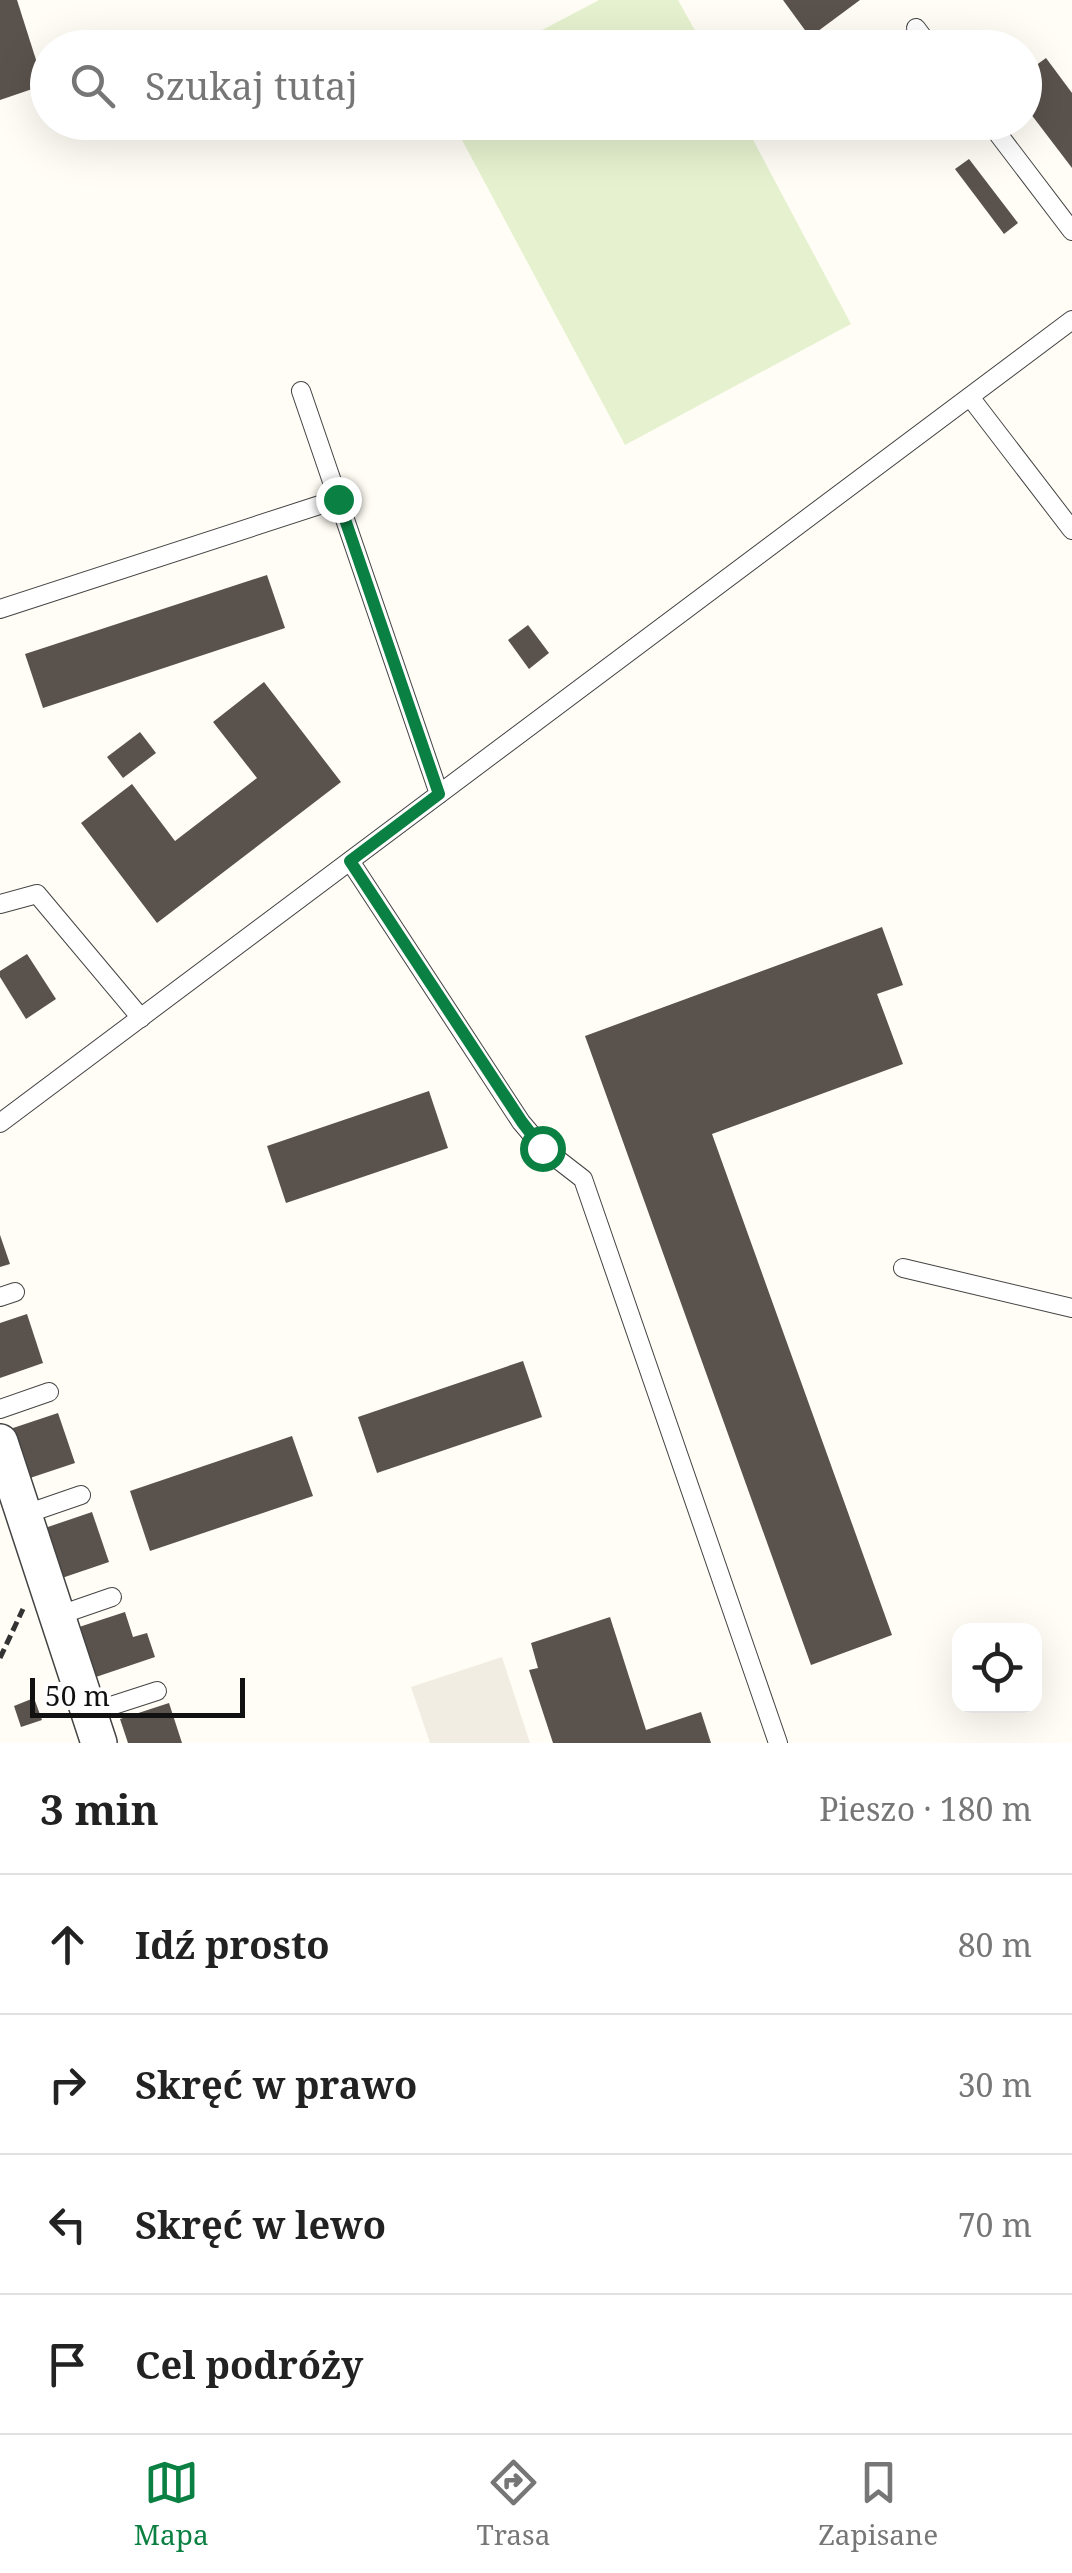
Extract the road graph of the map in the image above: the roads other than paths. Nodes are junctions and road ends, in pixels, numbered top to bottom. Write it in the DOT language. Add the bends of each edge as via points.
graph roads {
  1 [pos="1003,140"];
  2 [pos="1072,231"];
  3 [pos="1072,320"];
  4 [pos="301,391"];
  5 [pos="970,397"];
  6 [pos="338,499"];
  7 [pos="1072,530"];
  8 [pos="0,609"];
  9 [pos="439,794"];
  10 [pos="350,861"];
  11 [pos="0,904"];
  12 [pos="141,1018"];
  13 [pos="0,1124"];
  14 [pos="903,1268"];
  15 [pos="1072,1308"];
  16 [pos="48,1392"];
  17 [pos="0,1409"];
  18 [pos="0,1442"];
  19 [pos="81,1495"];
  20 [pos="24,1515"];
  21 [pos="112,1597"];
  22 [pos="43,1607"];
  23 [pos="157,1691"];
  24 [pos="81,1707"];
  25 [pos="778,1743"];
  1 -- 2 [label="lane"];
  3 -- 5 [label="lane"];
  4 -- 6 [label="lane"];
  5 -- 7 [label="lane"];
  5 -- 9 [label="lane"];
  6 -- 8 [label="lane"];
  6 -- 9 [label="lane"];
  9 -- 10 [label="lane"];
  10 -- 12 [label="lane"];
  10 -- 25 [label="lane" via="522,1122 542,1148 582,1179"];
  11 -- 12 [label="lane" via="37,894"];
  12 -- 13 [label="lane"];
  14 -- 15 [label="lane"];
  16 -- 17 [label="lane"];
  18 -- 20 [label="street"];
  19 -- 20 [label="lane"];
  20 -- 22 [label="street"];
  21 -- 22 [label="lane"];
  22 -- 24 [label="street"];
  23 -- 24 [label="lane"];
}
